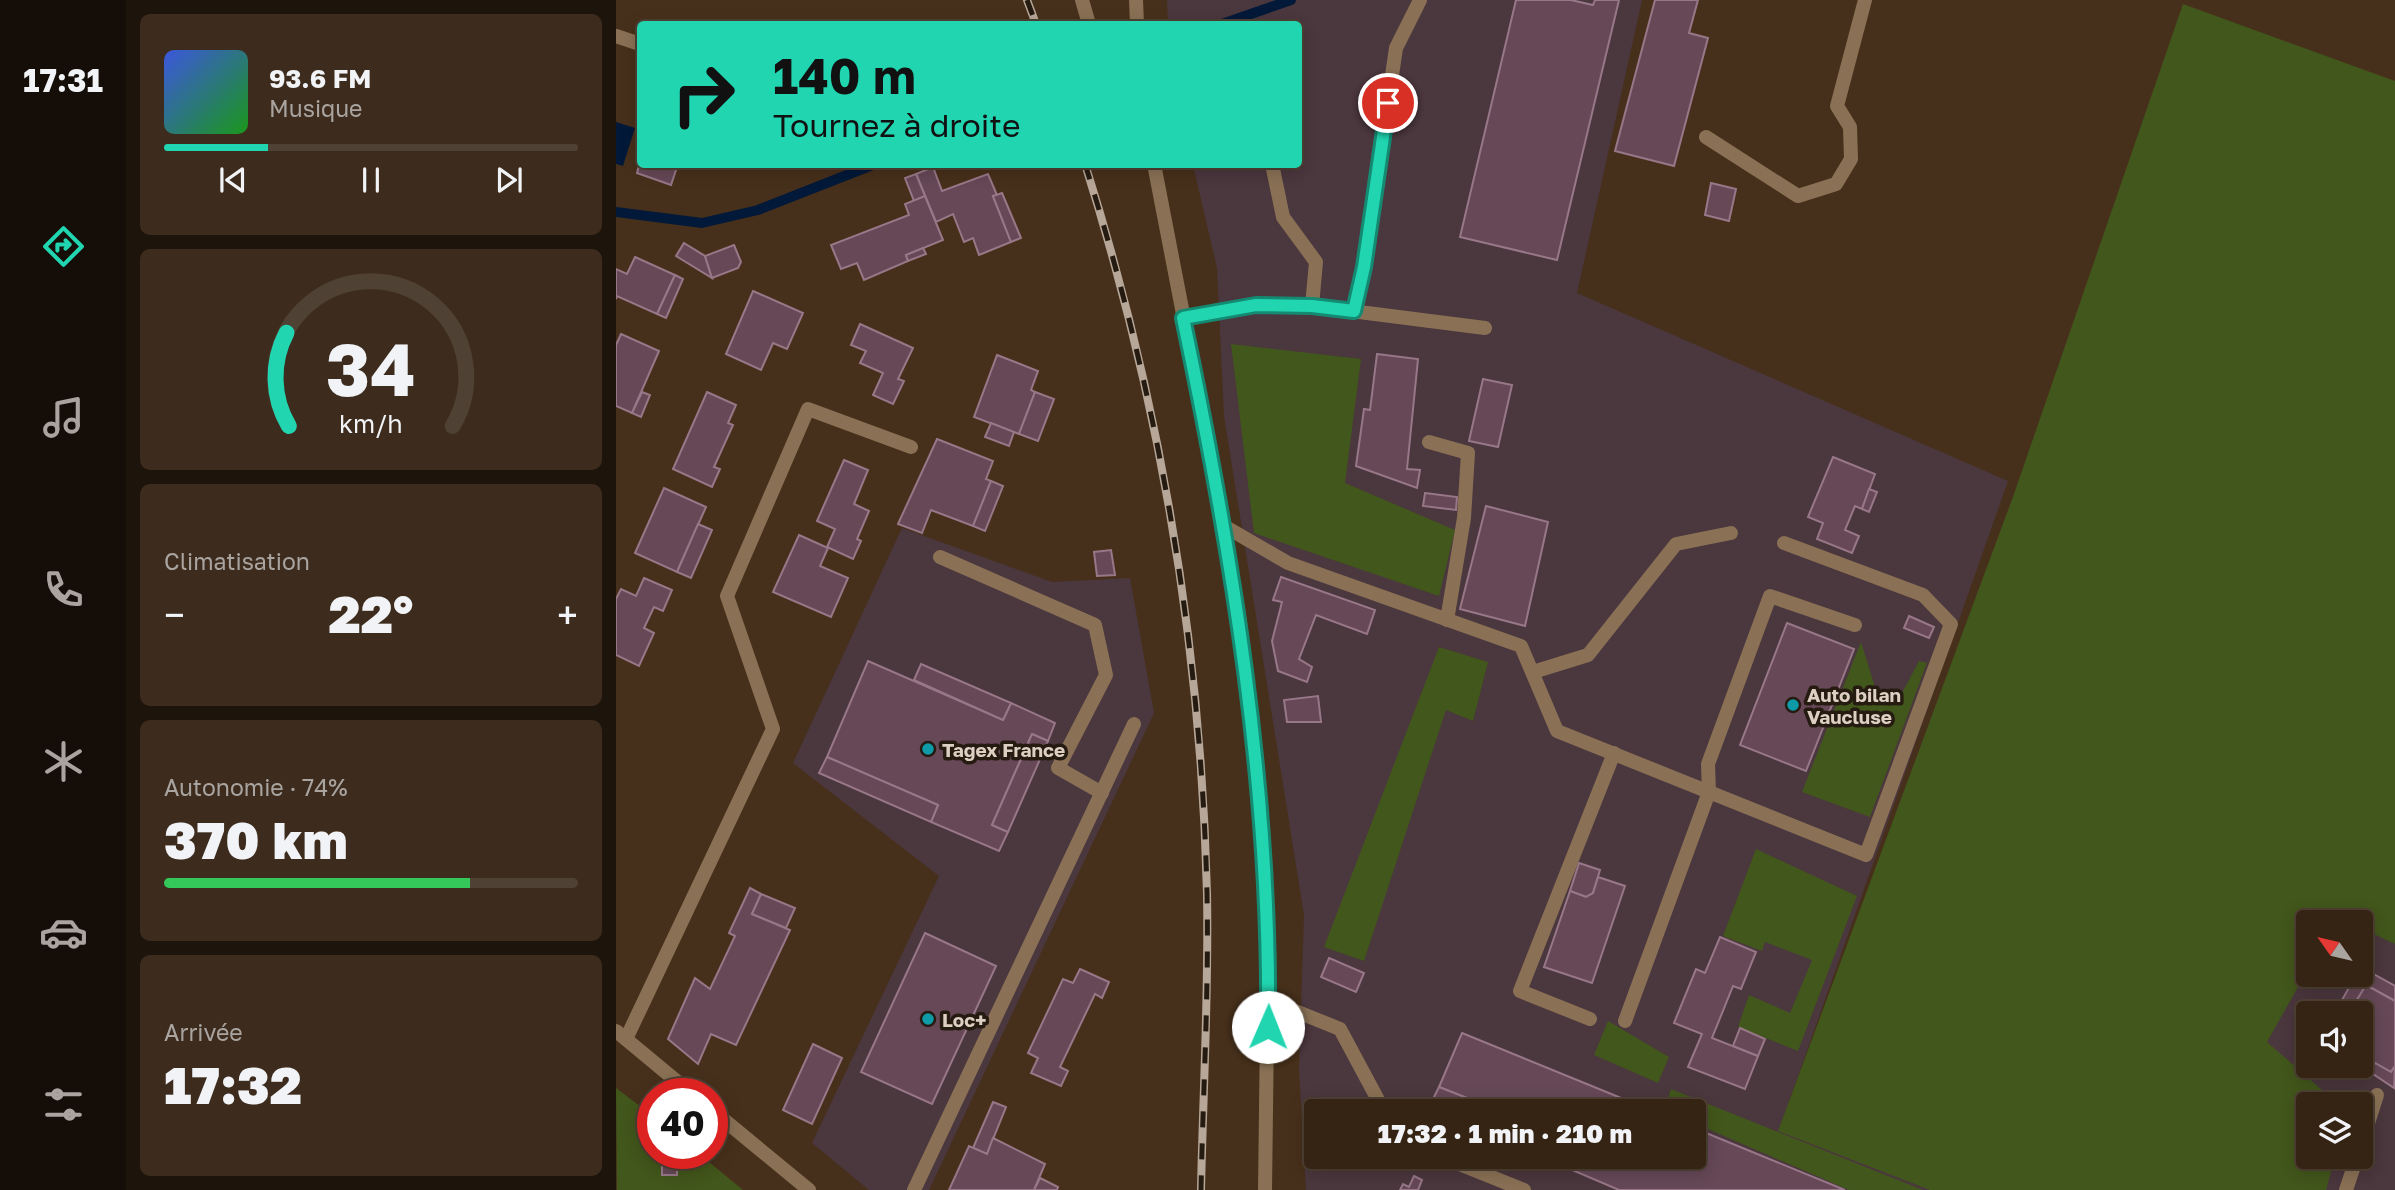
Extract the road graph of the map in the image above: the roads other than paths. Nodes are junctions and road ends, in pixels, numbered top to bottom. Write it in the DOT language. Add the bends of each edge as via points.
graph roads {
  1 [pos="1082,0"];
  2 [pos="1136,0"];
  3 [pos="1420,0"];
  4 [pos="1866,0"];
  5 [pos="1088,21"];
  6 [pos="1137,21"];
  7 [pos="616,36"];
  8 [pos="637,43"];
  9 [pos="1706,136"];
  10 [pos="1155,168"];
  11 [pos="1273,168"];
  12 [pos="1312,306"];
  13 [pos="1354,311"];
  14 [pos="1183,318"];
  15 [pos="1485,328"];
  16 [pos="1429,442"];
  17 [pos="911,447"];
  18 [pos="1224,526"];
  19 [pos="1731,533"];
  20 [pos="1784,543"];
  21 [pos="940,557"];
  22 [pos="1447,620"];
  23 [pos="1855,625"];
  24 [pos="1532,672"];
  25 [pos="1134,724"];
  26 [pos="1614,753"];
  27 [pos="1709,792"];
  28 [pos="1102,793"];
  29 [pos="1268,1000"];
  30 [pos="1590,1019"];
  31 [pos="1625,1021"];
  32 [pos="621,1035"];
  33 [pos="673,1078"];
  34 [pos="2377,1095"];
  35 [pos="1378,1099"];
  36 [pos="2373,1108"];
  37 [pos="728,1123"];
  38 [pos="1472,1169"];
  39 [pos="2353,1169"];
  40 [pos="809,1190"];
  41 [pos="914,1190"];
  42 [pos="1265,1190"];
  43 [pos="1524,1190"];
  44 [pos="2346,1190"];
  1 -- 5 [label="street"];
  2 -- 6 [label="street"];
  3 -- 13 [label="street" via="1396,48"];
  4 -- 9 [label="street" via="1837,106 1850,127 1851,159 1836,184 1798,196"];
  7 -- 8 [label="street"];
  10 -- 14 [label="street"];
  11 -- 12 [label="street" via="1283,217 1316,262"];
  12 -- 13 [label="street"];
  12 -- 14 [label="street" via="1256,305"];
  13 -- 15 [label="street"];
  14 -- 18 [label="street"];
  16 -- 22 [label="street" via="1468,453 1464,518"];
  17 -- 32 [label="street" via="808,409 727,596 773,729"];
  18 -- 22 [label="street" via="1288,563"];
  18 -- 29 [label="street" via="1258,786"];
  19 -- 24 [label="street" via="1676,544 1588,655"];
  20 -- 27 [label="street" via="1923,595 1951,624 1866,855"];
  21 -- 28 [label="street" via="1095,625 1107,675 1058,768"];
  22 -- 24 [label="street" via="1521,646"];
  23 -- 27 [label="street" via="1770,596 1708,764"];
  24 -- 26 [label="street" via="1557,731"];
  25 -- 28 [label="street"];
  26 -- 27 [label="street"];
  26 -- 30 [label="street" via="1520,991"];
  27 -- 31 [label="street"];
  28 -- 41 [label="street"];
  29 -- 35 [label="street" via="1340,1029"];
  29 -- 42 [label="street"];
  32 -- 33 [label="street"];
  34 -- 36 [label="street"];
  37 -- 40 [label="street"];
  38 -- 43 [label="street"];
  39 -- 44 [label="street"];
}
